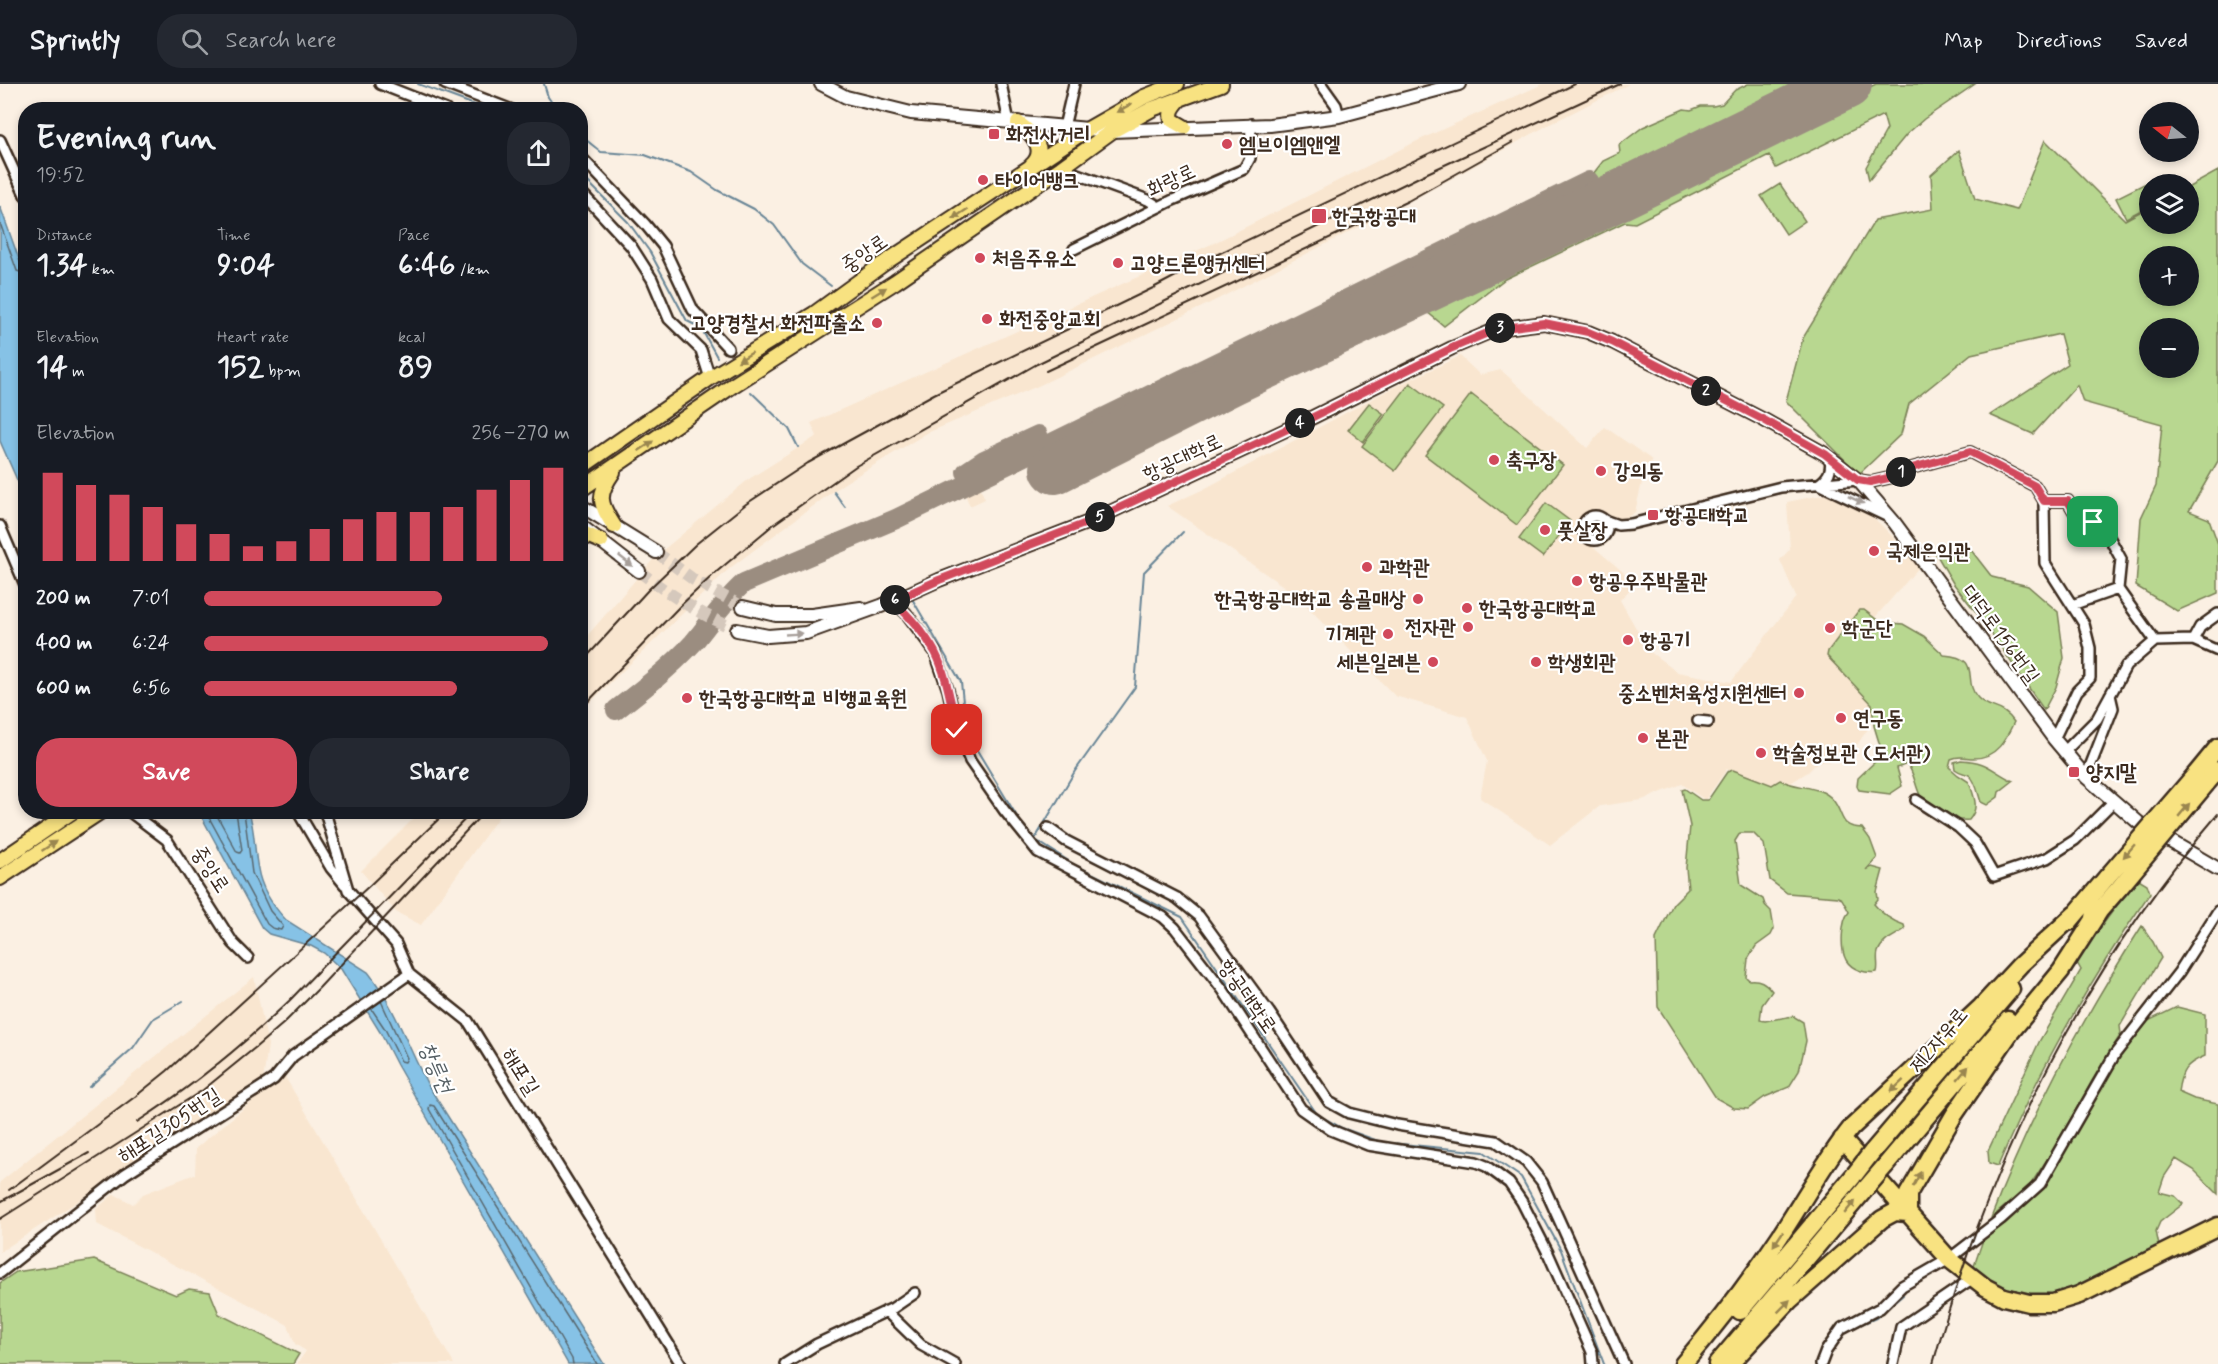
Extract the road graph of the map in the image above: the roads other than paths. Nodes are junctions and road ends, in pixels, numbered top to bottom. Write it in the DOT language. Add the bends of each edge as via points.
graph roads {
  1 [pos="380,84"];
  2 [pos="445,84"];
  3 [pos="821,84"];
  4 [pos="1001,84"];
  5 [pos="1074,84"];
  6 [pos="1177,84"];
  7 [pos="1221,84"];
  8 [pos="1321,84"];
  9 [pos="1459,84"];
  10 [pos="1180,99"];
  11 [pos="426,102"];
  12 [pos="491,102"];
  13 [pos="1339,116"];
  14 [pos="1014,122"];
  15 [pos="1251,124"];
  16 [pos="1064,127"];
  17 [pos="1184,127"];
  18 [pos="1088,129"];
  19 [pos="1112,130"];
  20 [pos="0,140"];
  21 [pos="588,165"];
  22 [pos="1061,168"];
  23 [pos="1025,172"];
  24 [pos="18,179"];
  25 [pos="588,200"];
  26 [pos="1159,207"];
  27 [pos="1074,249"];
  28 [pos="728,348"];
  29 [pos="710,378"];
  30 [pos="1830,458"];
  31 [pos="588,462"];
  32 [pos="616,466"];
  33 [pos="1858,480"];
  34 [pos="1819,484"];
  35 [pos="588,485"];
  36 [pos="2044,501"];
  37 [pos="588,510"];
  38 [pos="1891,519"];
  39 [pos="1604,520"];
  40 [pos="1630,524"];
  41 [pos="0,526"];
  42 [pos="614,526"];
  43 [pos="588,531"];
  44 [pos="1607,532"];
  45 [pos="588,535"];
  46 [pos="601,541"];
  47 [pos="656,552"];
  48 [pos="18,568"];
  49 [pos="639,571"];
  50 [pos="2118,589"];
  51 [pos="896,599"];
  52 [pos="2072,605"];
  53 [pos="880,606"];
  54 [pos="743,607"];
  55 [pos="2218,614"];
  56 [pos="736,630"];
  57 [pos="2155,640"];
  58 [pos="2193,640"];
  59 [pos="2218,651"];
  60 [pos="2110,695"];
  61 [pos="2054,739"];
  62 [pos="2218,747"];
  63 [pos="2064,752"];
  64 [pos="2218,770"];
  65 [pos="2086,777"];
  66 [pos="2200,779"];
  67 [pos="1916,800"];
  68 [pos="2113,802"];
  69 [pos="62,819"];
  70 [pos="89,819"];
  71 [pos="139,819"];
  72 [pos="302,819"];
  73 [pos="327,819"];
  74 [pos="1048,828"];
  75 [pos="0,861"];
  76 [pos="2218,868"];
  77 [pos="0,878"];
  78 [pos="2113,882"];
  79 [pos="348,890"];
  80 [pos="2100,910"];
  81 [pos="2218,911"];
  82 [pos="2075,915"];
  83 [pos="248,958"];
  84 [pos="408,974"];
  85 [pos="1842,1139"];
  86 [pos="1908,1213"];
  87 [pos="2218,1226"];
  88 [pos="1949,1259"];
  89 [pos="0,1273"];
  90 [pos="1973,1278"];
  91 [pos="915,1293"];
  92 [pos="886,1311"];
  93 [pos="681,1364"];
  94 [pos="784,1364"];
  95 [pos="955,1364"];
  96 [pos="1593,1364"];
  97 [pos="1624,1364"];
  98 [pos="1683,1364"];
  99 [pos="1695,1364"];
  100 [pos="1717,1364"];
  101 [pos="1730,1364"];
  102 [pos="1821,1364"];
  103 [pos="1893,1364"];
  1 -- 11 [label="street"];
  2 -- 12 [label="street"];
  3 -- 14 [label="street, 화랑로" via="846,97 910,113"];
  4 -- 14 [label="street"];
  5 -- 16 [label="street"];
  6 -- 18 [label="main road, 중앙로, one-way" via="1144,97"];
  7 -- 10 [label="main road, 중앙로"];
  8 -- 13 [label="street"];
  9 -- 13 [label="street, 화랑로"];
  10 -- 17 [label="main road" via="1171,115"];
  10 -- 19 [label="main road, 중앙로"];
  13 -- 15 [label="street, 화랑로"];
  14 -- 16 [label="street, 화랑로"];
  14 -- 23 [label="main road" via="1035,138 1039,147 1036,162"];
  15 -- 17 [label="street, 화랑로"];
  15 -- 26 [label="street, 화랑로" via="1250,158 1244,169"];
  16 -- 18 [label="street, 화랑로"];
  17 -- 19 [label="street, 화랑로"];
  18 -- 19 [label="street, 화랑로"];
  18 -- 23 [label="main road, 중앙로"];
  19 -- 22 [label="main road, 중앙로"];
  20 -- 24 [label="street"];
  21 -- 28 [label="street" via="663,246 693,309"];
  22 -- 26 [label="street"];
  32 -- 22 [label="main road, 중앙로, one-way"];
  23 -- 29 [label="main road, 중앙로, one-way" via="814,314"];
  25 -- 29 [label="street" via="631,246 652,279 669,319 701,350"];
  26 -- 27 [label="street, 화랑로"];
  29 -- 31 [label="main road, 중앙로"];
  30 -- 33 [label="street, 대덕로156번길"];
  30 -- 34 [label="street" via="1829,474"];
  30 -- 51 [label="street, 항공대학로" via="1764,420 1588,332 1544,323 1497,329 1089,522"];
  32 -- 35 [label="main road, 중앙로"];
  32 -- 42 [label="main road" via="601,498"];
  33 -- 34 [label="street"];
  33 -- 36 [label="street" via="1870,482 1893,477 1970,452 2035,486"];
  33 -- 38 [label="street, 대덕로156번길"];
  34 -- 38 [label="street, one-way"];
  34 -- 40 [label="street" via="1781,487"];
  36 -- 50 [label="street" via="2068,501 2075,513 2093,522 2109,537 2121,559"];
  36 -- 52 [label="street" via="2044,563"];
  37 -- 42 [label="street"];
  38 -- 61 [label="street, 대덕로156번길"];
  39 -- 40 [label="street"];
  39 -- 44 [label="street"];
  39 -- 44 [label="street" via="1589,517 1582,531 1594,541"];
  40 -- 44 [label="street" via="1623,531"];
  41 -- 48 [label="street"];
  42 -- 47 [label="street"];
  43 -- 46 [label="street"];
  45 -- 46 [label="main road"];
  46 -- 49 [label="street, one-way"];
  50 -- 52 [label="street"];
  50 -- 57 [label="street"];
  51 -- 53 [label="street"];
  51 -- 96 [label="street, 항공대학로" via="935,652 970,761 1038,852 1175,927 1223,990 1301,1108 1331,1130 1368,1145 1476,1162 1509,1183 1548,1253 1592,1352"];
  52 -- 61 [label="street" via="2084,624 2090,648 2090,678 2077,691"];
  53 -- 54 [label="street" via="812,615 777,615"];
  56 -- 53 [label="street, one-way" via="768,636 806,633"];
  55 -- 58 [label="street" via="2200,627"];
  57 -- 58 [label="street"];
  57 -- 60 [label="street" via="2126,666"];
  58 -- 59 [label="street"];
  60 -- 63 [label="street" via="2097,719"];
  60 -- 65 [label="street" via="2113,708"];
  61 -- 63 [label="street, 대덕로156번길"];
  62 -- 66 [label="highway, 제2자유로"];
  63 -- 65 [label="street, 대덕로156번길"];
  64 -- 66 [label="highway, 제2자유로"];
  65 -- 68 [label="street, 대덕로156번길"];
  66 -- 78 [label="highway, 제2자유로, bridge"];
  67 -- 68 [label="street" via="1975,843 1994,876 2047,858 2075,840"];
  68 -- 76 [label="street, 대덕로156번길" via="2139,824"];
  69 -- 75 [label="main road"];
  77 -- 70 [label="main road, one-way"];
  71 -- 83 [label="street, 중앙로" via="167,840 233,943"];
  72 -- 79 [label="street"];
  73 -- 79 [label="street"];
  74 -- 97 [label="street, 항공대학로" via="1177,898 1198,916 1329,1102 1348,1113 1396,1125 1496,1141 1526,1162 1542,1182"];
  78 -- 80 [label="highway, 제2자유로"];
  78 -- 82 [label="highway, 제2자유로"];
  79 -- 84 [label="street" via="396,944"];
  86 -- 80 [label="highway, one-way" via="1908,1194 1954,1115 2010,1034 2061,971"];
  100 -- 80 [label="highway, 제2자유로, one-way, bridge"];
  81 -- 88 [label="street" via="2178,972 2115,1054 2040,1184"];
  82 -- 85 [label="highway, one-way"];
  82 -- 99 [label="highway, 제2자유로, bridge"];
  84 -- 89 [label="street, 해포길305번길" via="292,1056 274,1079 125,1174"];
  84 -- 93 [label="street, 해포길" via="468,1021"];
  85 -- 86 [label="highway"];
  85 -- 98 [label="highway, one-way" via="1743,1290"];
  86 -- 88 [label="highway"];
  101 -- 86 [label="highway, one-way" via="1789,1301 1882,1219 1895,1212"];
  87 -- 90 [label="highway" via="2079,1295 2053,1303 2004,1297"];
  88 -- 90 [label="highway"];
  88 -- 102 [label="street" via="1902,1286 1880,1308 1842,1328"];
  90 -- 103 [label="street" via="1901,1327"];
  91 -- 92 [label="street"];
  92 -- 94 [label="street"];
  92 -- 95 [label="street" via="921,1345"];
}
